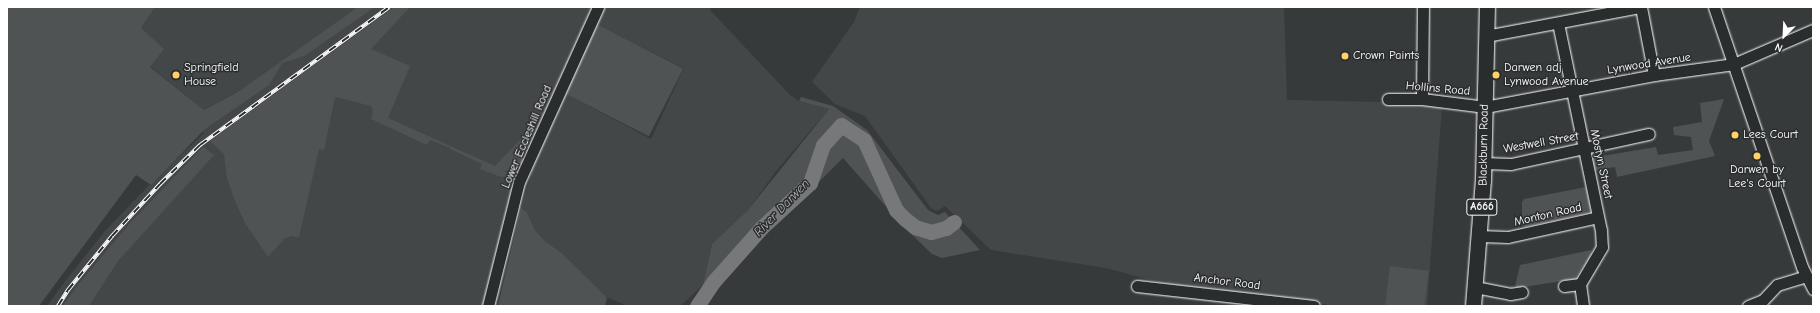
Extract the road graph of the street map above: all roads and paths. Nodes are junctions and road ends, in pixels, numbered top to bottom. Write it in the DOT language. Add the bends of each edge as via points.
graph roads {
  1 [pos="598,7"];
  2 [pos="1423,7"];
  3 [pos="1487,7"];
  4 [pos="1640,7"];
  5 [pos="1714,7"];
  6 [pos="1558,23"];
  7 [pos="1813,30"];
  8 [pos="1486,36"];
  9 [pos="1734,64"];
  10 [pos="1654,75"];
  11 [pos="1571,90"];
  12 [pos="1388,99"];
  13 [pos="1422,99"];
  14 [pos="1485,107"];
  15 [pos="1649,134"];
  16 [pos="1584,148"];
  17 [pos="1484,163"];
  18 [pos="1598,217"];
  19 [pos="1480,236"];
  20 [pos="1806,276"];
  21 [pos="1580,284"];
  22 [pos="1137,286"];
  23 [pos="1564,286"];
  24 [pos="1475,287"];
  25 [pos="1813,289"];
  26 [pos="1522,292"];
  27 [pos="1764,303"];
  28 [pos="488,306"];
  29 [pos="1314,306"];
  30 [pos="1473,306"];
  31 [pos="1583,306"];
  32 [pos="1748,306"];
  1 -- 28 [label="street, Lower Eccleshill Road" via="519,182"];
  2 -- 13 [label="street"];
  3 -- 8 [label="highway, Blackburn Road / A666"];
  4 -- 6 [label="street"];
  4 -- 10 [label="street"];
  5 -- 9 [label="street"];
  6 -- 8 [label="street"];
  6 -- 11 [label="street, Mostyn Street"];
  7 -- 9 [label="street, Lynwood Avenue"];
  8 -- 14 [label="highway, Blackburn Road / A666"];
  9 -- 10 [label="street, Lynwood Avenue"];
  9 -- 20 [label="street"];
  10 -- 11 [label="street, Lynwood Avenue"];
  11 -- 14 [label="street, Lynwood Avenue"];
  11 -- 16 [label="street, Mostyn Street"];
  12 -- 13 [label="street, Hollins Road"];
  13 -- 14 [label="street, Hollins Road"];
  14 -- 17 [label="highway, Blackburn Road / A666"];
  15 -- 16 [label="street, Westwell Street"];
  16 -- 17 [label="street, Westwell Street" via="1511,164"];
  16 -- 18 [label="street, Mostyn Street"];
  17 -- 19 [label="highway, Blackburn Road / A666"];
  18 -- 19 [label="street, Monton Road" via="1508,237"];
  18 -- 21 [label="street, Mostyn Street" via="1602,247"];
  19 -- 24 [label="highway, Blackburn Road / A666"];
  20 -- 25 [label="street"];
  20 -- 27 [label="street" via="1777,285 1769,291"];
  21 -- 23 [label="street"];
  21 -- 31 [label="street"];
  22 -- 29 [label="street, Anchor Road"];
  24 -- 26 [label="street" via="1510,294"];
  24 -- 30 [label="highway, Blackburn Road / A666"];
  27 -- 32 [label="street"];
}
